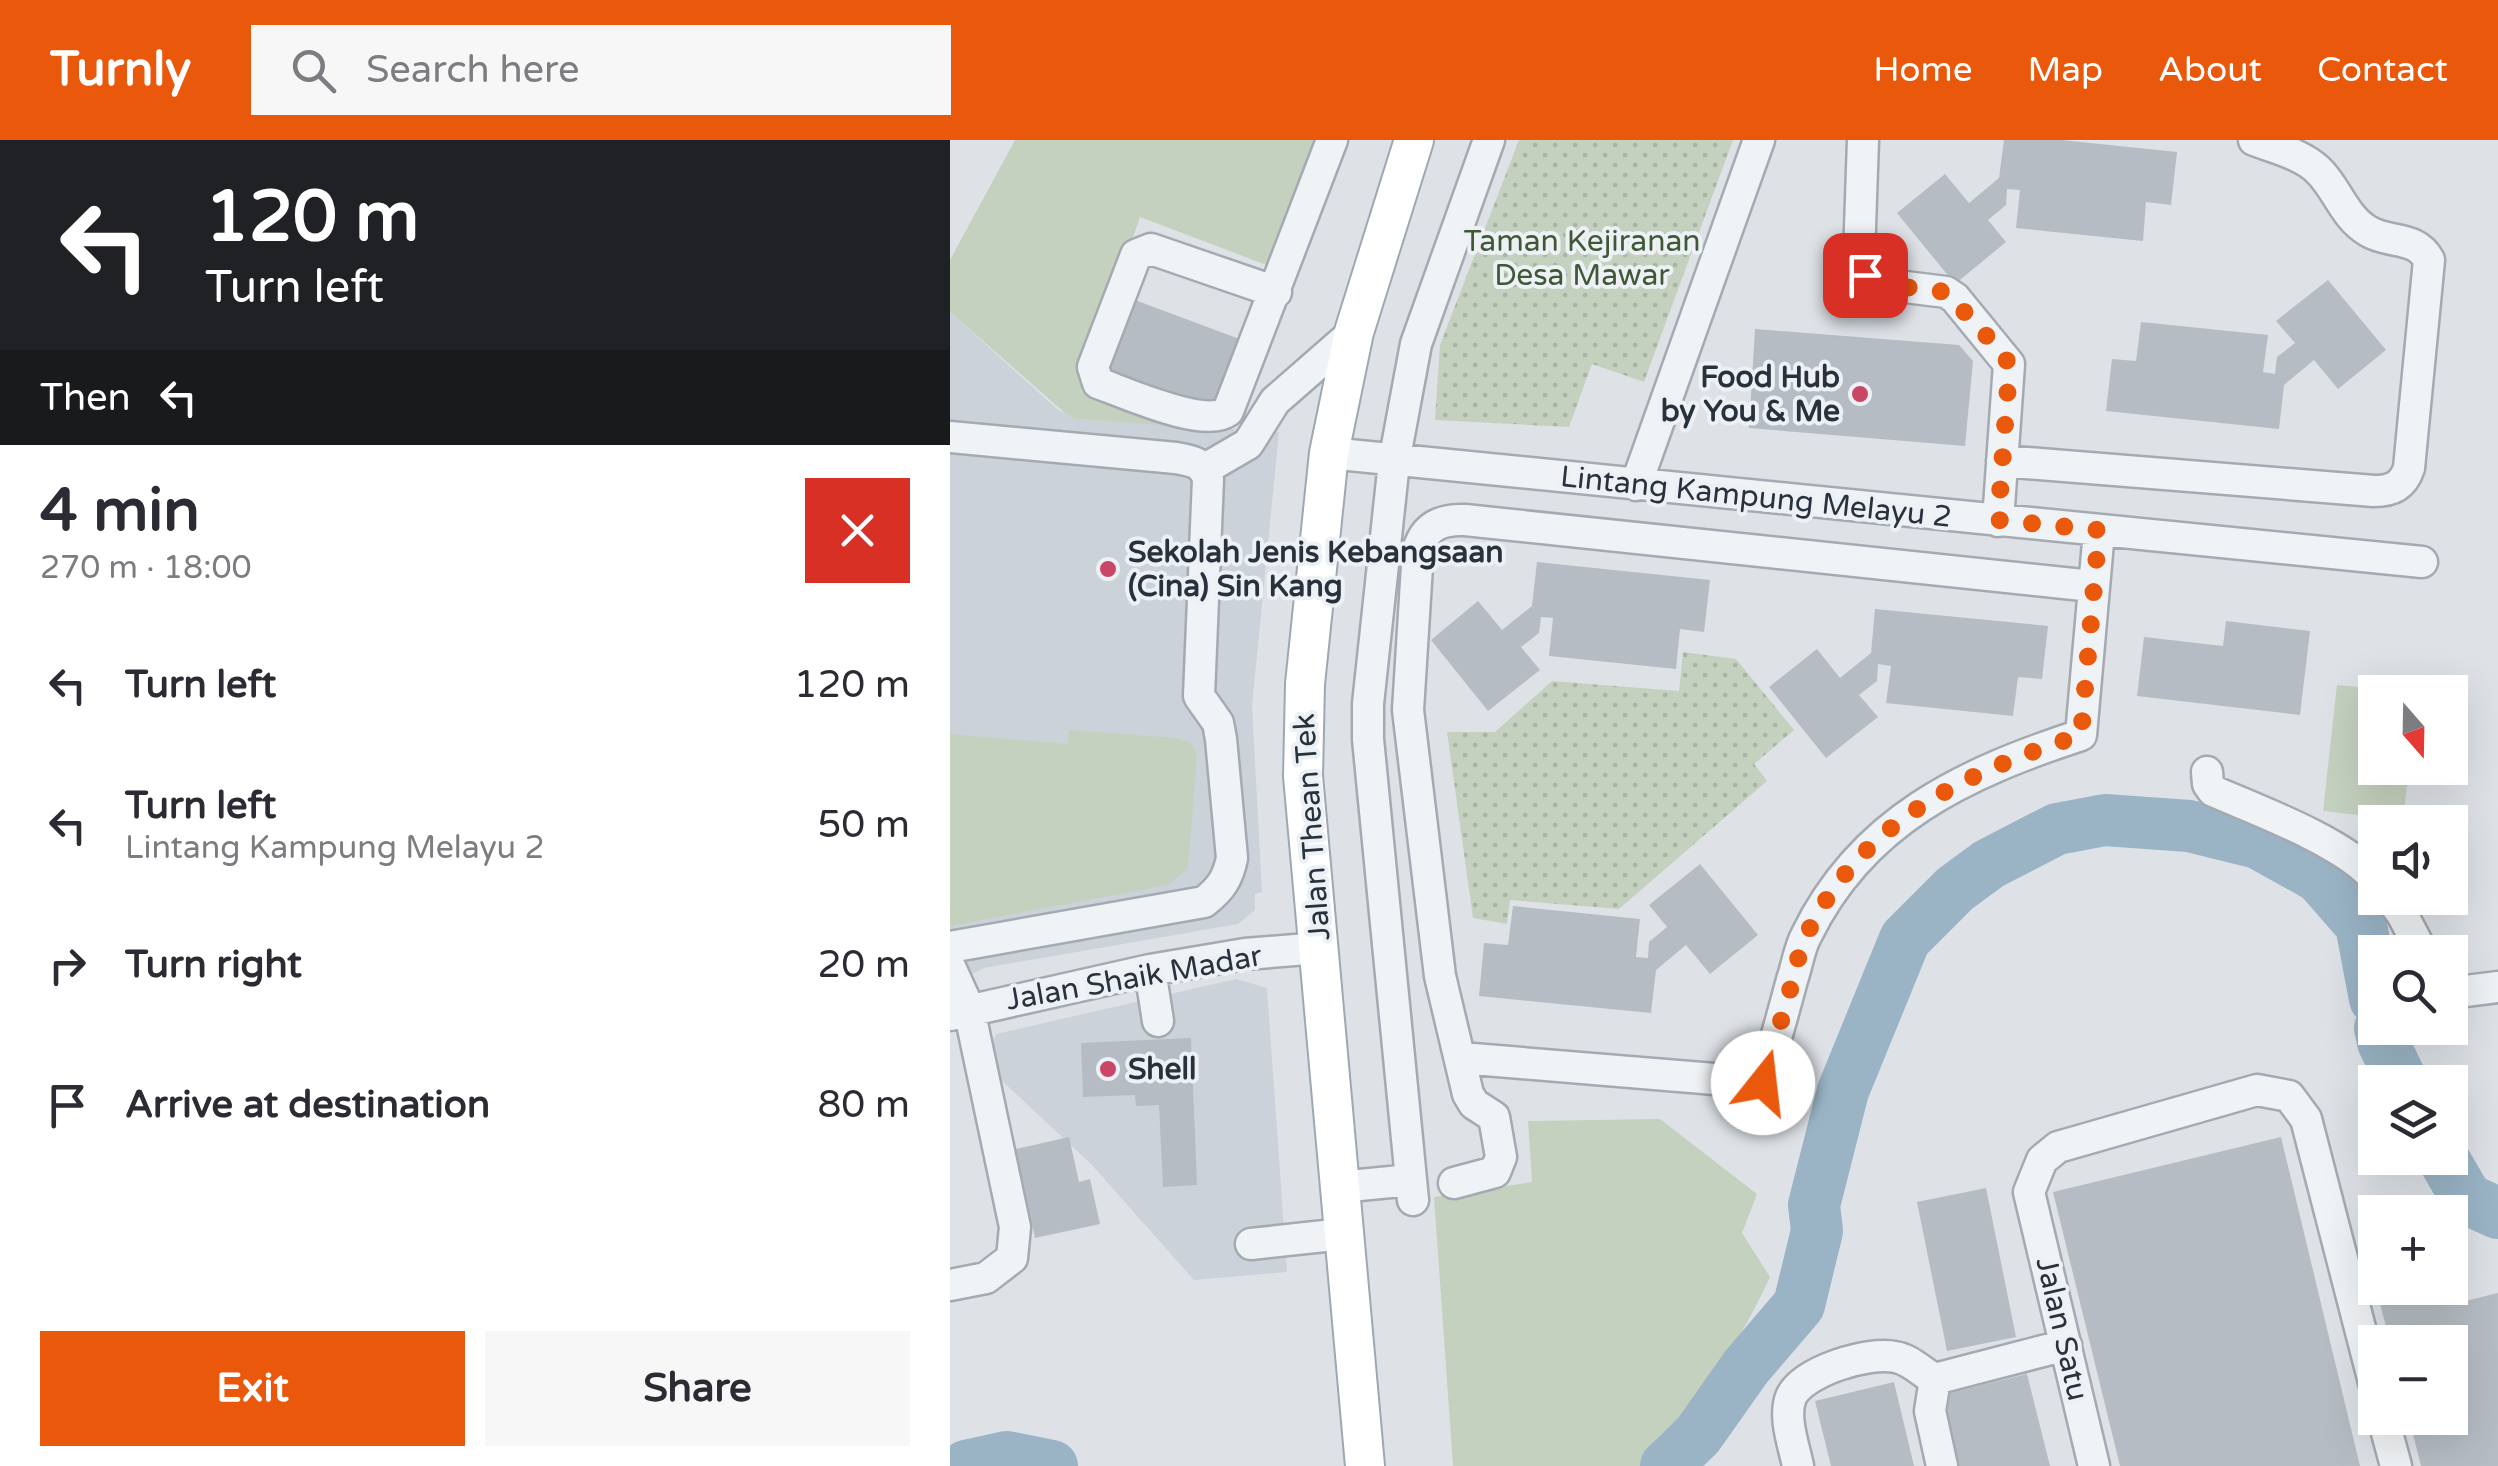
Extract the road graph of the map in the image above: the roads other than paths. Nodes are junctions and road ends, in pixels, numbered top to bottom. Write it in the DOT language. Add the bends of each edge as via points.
graph roads {
  1 [pos="1332,140"];
  2 [pos="1414,140"];
  3 [pos="1489,140"];
  4 [pos="1759,140"];
  5 [pos="1863,140"];
  6 [pos="2254,140"];
  7 [pos="1276,292"];
  8 [pos="1354,332"];
  9 [pos="950,438"];
  10 [pos="1329,453"];
  11 [pos="2002,460"];
  12 [pos="1394,462"];
  13 [pos="1205,469"];
  14 [pos="1636,485"];
  15 [pos="1998,520"];
  16 [pos="2099,530"];
  17 [pos="2422,562"];
  18 [pos="2092,586"];
  19 [pos="2208,772"];
  20 [pos="2358,864"];
  21 [pos="950,946"];
  22 [pos="1320,948"];
  23 [pos="950,967"];
  24 [pos="1150,970"];
  25 [pos="2498,988"];
  26 [pos="2468,991"];
  27 [pos="960,1012"];
  28 [pos="1158,1021"];
  29 [pos="1461,1058"];
  30 [pos="1454,1183"];
  31 [pos="1339,1187"];
  32 [pos="1343,1234"];
  33 [pos="1251,1244"];
  34 [pos="950,1286"];
  35 [pos="2359,1325"];
  36 [pos="2066,1345"];
  37 [pos="1935,1379"];
  38 [pos="2388,1435"];
  39 [pos="1365,1466"];
  40 [pos="1798,1466"];
  41 [pos="1942,1466"];
  42 [pos="2094,1466"];
  43 [pos="2396,1466"];
  1 -- 7 [label="street"];
  2 -- 8 [label="main road, Jalan Thean Tek"];
  3 -- 12 [label="street" via="1416,344"];
  4 -- 14 [label="street"];
  5 -- 11 [label="street" via="1860,266 1881,284 1946,292 2006,357"];
  6 -- 11 [label="street" via="2306,161 2358,224 2417,245 2428,260 2406,477 2392,489 2374,491"];
  7 -- 7 [label="street" via="1143,250 1094,375 1098,383 1181,411 1220,417 1237,393"];
  8 -- 10 [label="main road, Jalan Thean Tek"];
  8 -- 13 [label="street" via="1276,402 1248,444"];
  9 -- 13 [label="street" via="1176,458"];
  10 -- 12 [label="street, Lintang Kampung Melayu 2"];
  10 -- 22 [label="main road, Jalan Thean Tek" via="1303,727"];
  11 -- 15 [label="street"];
  12 -- 14 [label="street, Lintang Kampung Melayu 2"];
  12 -- 31 [label="street" via="1368,739 1412,1190"];
  13 -- 21 [label="street" via="1199,696 1221,738 1228,874 1218,892 1186,907"];
  14 -- 15 [label="street, Lintang Kampung Melayu 2"];
  15 -- 16 [label="street, Lintang Kampung Melayu 2"];
  16 -- 17 [label="street, Lintang Kampung Melayu 2"];
  16 -- 18 [label="street"];
  18 -- 29 [label="street" via="2081,735 1956,783 1900,819 1860,857 1804,938 1763,1083"];
  18 -- 29 [label="street" via="1465,520 1430,528 1418,550 1408,710 1440,976"];
  19 -- 20 [label="street" via="2213,790"];
  22 -- 24 [label="street, Jalan Shaik Madar"];
  22 -- 31 [label="main road, Jalan Thean Tek"];
  23 -- 27 [label="street"];
  24 -- 27 [label="street, Jalan Shaik Madar"];
  24 -- 28 [label="street"];
  25 -- 26 [label="street"];
  27 -- 34 [label="street" via="1015,1227 1012,1258 986,1278"];
  29 -- 30 [label="street" via="1470,1100 1494,1117 1501,1157 1495,1172"];
  31 -- 32 [label="main road, Jalan Thean Tek"];
  32 -- 33 [label="street"];
  32 -- 39 [label="main road, Jalan Thean Tek"];
  35 -- 36 [label="street, Jalan Satu" via="2306,1119 2289,1096 2257,1090 2058,1147 2042,1160 2029,1192"];
  36 -- 37 [label="street"];
  36 -- 42 [label="street, Jalan Satu"];
  37 -- 40 [label="street" via="1896,1356 1822,1370 1804,1381 1791,1397 1788,1416"];
  37 -- 41 [label="street" via="1930,1410"];
  38 -- 43 [label="street"];
}
